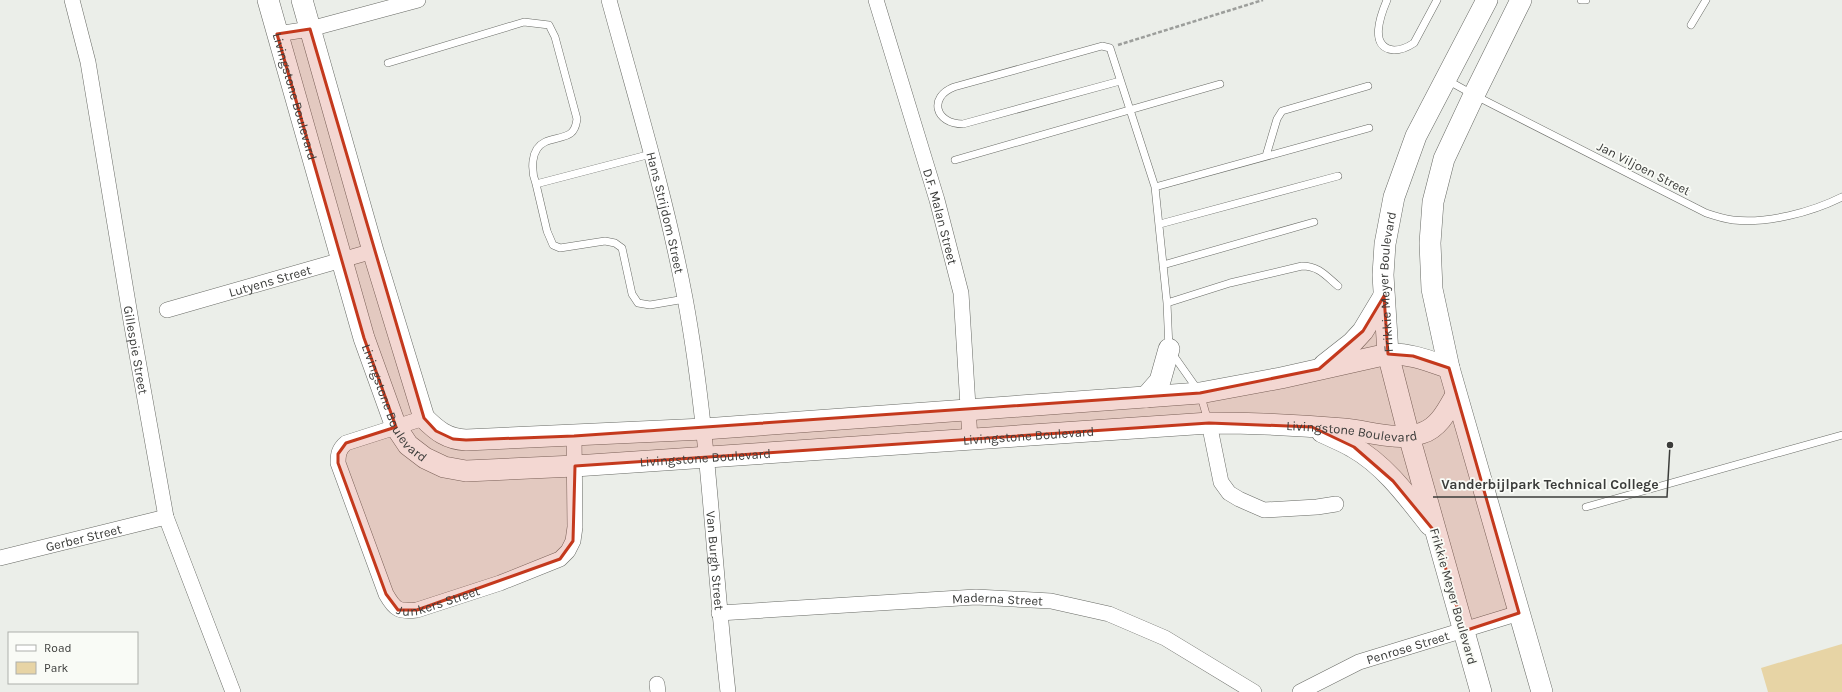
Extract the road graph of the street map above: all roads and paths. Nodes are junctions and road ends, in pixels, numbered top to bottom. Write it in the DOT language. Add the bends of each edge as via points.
graph roads {
  1 [pos="72,0"];
  2 [pos="268,0"];
  3 [pos="302,0"];
  4 [pos="609,0"];
  5 [pos="876,0"];
  6 [pos="1263,0"];
  7 [pos="1387,0"];
  8 [pos="1437,0"];
  9 [pos="1487,0"];
  10 [pos="1522,0"];
  11 [pos="1581,0"];
  12 [pos="1586,0"];
  13 [pos="1706,0"];
  14 [pos="408,1"];
  15 [pos="1691,25"];
  16 [pos="310,29"];
  17 [pos="277,34"];
  18 [pos="1110,48"];
  19 [pos="388,63"];
  20 [pos="1446,79"];
  21 [pos="1120,81"];
  22 [pos="1220,84"];
  23 [pos="1368,86"];
  24 [pos="1474,95"];
  25 [pos="1129,111"];
  26 [pos="1369,128"];
  27 [pos="651,154"];
  28 [pos="1266,156"];
  29 [pos="955,160"];
  30 [pos="1338,176"];
  31 [pos="536,184"];
  32 [pos="1155,187"];
  33 [pos="1842,197"];
  34 [pos="1314,222"];
  35 [pos="1160,224"];
  36 [pos="374,251"];
  37 [pos="342,259"];
  38 [pos="1163,265"];
  39 [pos="1338,286"];
  40 [pos="1384,296"];
  41 [pos="685,299"];
  42 [pos="1167,303"];
  43 [pos="167,310"];
  44 [pos="1169,349"];
  45 [pos="1388,354"];
  46 [pos="1449,368"];
  47 [pos="1319,369"];
  48 [pos="1200,393"];
  49 [pos="1456,395"];
  50 [pos="1146,397"];
  51 [pos="967,409"];
  52 [pos="424,418"];
  53 [pos="1209,423"];
  54 [pos="396,427"];
  55 [pos="1312,427"];
  56 [pos="704,428"];
  57 [pos="1842,435"];
  58 [pos="574,436"];
  59 [pos="1409,436"];
  60 [pos="970,439"];
  61 [pos="707,457"];
  62 [pos="575,466"];
  63 [pos="1336,504"];
  64 [pos="1586,507"];
  65 [pos="166,517"];
  66 [pos="1436,532"];
  67 [pos="0,558"];
  68 [pos="719,613"];
  69 [pos="1520,614"];
  70 [pos="1464,631"];
  71 [pos="233,692"];
  72 [pos="728,692"];
  73 [pos="1254,692"];
  74 [pos="1300,692"];
  75 [pos="1481,692"];
  76 [pos="1542,692"];
  1 -- 65 [label="street, Gillespie Street" via="88,62"];
  2 -- 17 [label="street, Livingstone Boulevard"];
  3 -- 16 [label="street, Livingstone Boulevard"];
  4 -- 27 [label="street, Hans Strijdom Street"];
  5 -- 51 [label="street, D.F. Malan Street" via="937,200 961,293"];
  6 -- 18 [label="path"];
  7 -- 8 [label="lane" via="1378,29 1379,37 1385,47 1396,50 1414,43"];
  9 -- 20 [label="street, Frikkie Meyer Boulevard"];
  10 -- 24 [label="street"];
  11 -- 12 [label="lane"];
  13 -- 15 [label="lane"];
  14 -- 16 [label="street"];
  16 -- 17 [label="street"];
  16 -- 36 [label="street, Livingstone Boulevard"];
  17 -- 37 [label="street, Livingstone Boulevard"];
  18 -- 21 [label="lane"];
  18 -- 21 [label="lane" via="1102,46 954,86 945,90 941,96 938,102 939,110 942,118 948,122 963,124"];
  19 -- 31 [label="lane" via="524,22 549,25 559,51 577,119 571,133 543,142 536,150 532,164"];
  20 -- 24 [label="lane, Jan Viljoen Street"];
  20 -- 40 [label="street, Frikkie Meyer Boulevard" via="1416,136 1394,197 1385,244"];
  21 -- 25 [label="lane"];
  22 -- 25 [label="lane"];
  23 -- 28 [label="lane" via="1282,111"];
  24 -- 33 [label="lane, Jan Viljoen Street" via="1706,213 1732,220 1756,221 1792,215"];
  24 -- 46 [label="street" via="1444,159 1433,202 1430,243 1432,289"];
  25 -- 29 [label="lane"];
  25 -- 32 [label="lane"];
  26 -- 28 [label="lane"];
  27 -- 31 [label="lane"];
  27 -- 41 [label="street, Hans Strijdom Street" via="669,221"];
  28 -- 32 [label="lane"];
  30 -- 35 [label="lane"];
  31 -- 41 [label="lane" via="546,231 553,245 560,248 615,243 622,248 632,294 638,303 650,305"];
  32 -- 35 [label="lane"];
  34 -- 38 [label="lane"];
  35 -- 38 [label="lane"];
  36 -- 37 [label="street, Lutyens Street"];
  36 -- 52 [label="street, Livingstone Boulevard"];
  37 -- 43 [label="street, Lutyens Street"];
  37 -- 54 [label="street, Livingstone Boulevard" via="364,338"];
  38 -- 42 [label="lane"];
  39 -- 42 [label="lane" via="1319,269 1302,266 1230,283"];
  40 -- 45 [label="street, Frikkie Meyer Boulevard"];
  40 -- 47 [label="street" via="1363,331"];
  41 -- 56 [label="street, Hans Strijdom Street"];
  42 -- 44 [label="lane"];
  44 -- 48 [label="lane"];
  44 -- 50 [label="street" via="1160,381"];
  45 -- 46 [label="street, Livingstone Boulevard" via="1413,356"];
  45 -- 47 [label="street, Livingstone Boulevard"];
  45 -- 59 [label="street, Frikkie Meyer Boulevard"];
  46 -- 49 [label="street"];
  47 -- 48 [label="street, Livingstone Boulevard"];
  48 -- 50 [label="street, Livingstone Boulevard"];
  48 -- 53 [label="lane"];
  49 -- 59 [label="street, Livingstone Boulevard" via="1431,429"];
  49 -- 69 [label="street"];
  50 -- 51 [label="street, Livingstone Boulevard"];
  51 -- 56 [label="street, Livingstone Boulevard"];
  51 -- 60 [label="street, D.F. Malan Street"];
  52 -- 54 [label="street, Junkers Street"];
  52 -- 58 [label="street, Livingstone Boulevard" via="436,431 454,439"];
  53 -- 55 [label="street, Livingstone Boulevard"];
  53 -- 60 [label="street, Livingstone Boulevard"];
  53 -- 63 [label="street" via="1221,482 1229,493 1239,500 1264,510"];
  54 -- 62 [label="street, Livingstone Boulevard" via="408,445 425,458 444,467 466,471"];
  54 -- 62 [label="street, Junkers Street" via="346,443 338,454 338,463 386,594 398,610 417,610 500,583 560,559 573,541"];
  55 -- 59 [label="street, Livingstone Boulevard"];
  55 -- 66 [label="street" via="1354,447 1376,464 1394,481"];
  56 -- 58 [label="street, Livingstone Boulevard"];
  56 -- 61 [label="street, Van Burgh Street"];
  57 -- 64 [label="lane"];
  58 -- 62 [label="street, Junkers Street"];
  59 -- 66 [label="street, Frikkie Meyer Boulevard"];
  60 -- 61 [label="street, Livingstone Boulevard"];
  61 -- 62 [label="street, Livingstone Boulevard"];
  61 -- 68 [label="street, Van Burgh Street"];
  65 -- 67 [label="street, Gerber Street"];
  65 -- 71 [label="street, Gillespie Street"];
  66 -- 70 [label="street, Frikkie Meyer Boulevard"];
  68 -- 72 [label="street, Van Burgh Street"];
  68 -- 73 [label="street, Maderna Street" via="976,597 1051,600 1109,614 1165,638"];
  69 -- 70 [label="street, Penrose Street"];
  69 -- 76 [label="street"];
  70 -- 74 [label="street, Penrose Street" via="1358,662"];
  70 -- 75 [label="street, Frikkie Meyer Boulevard"];
}
